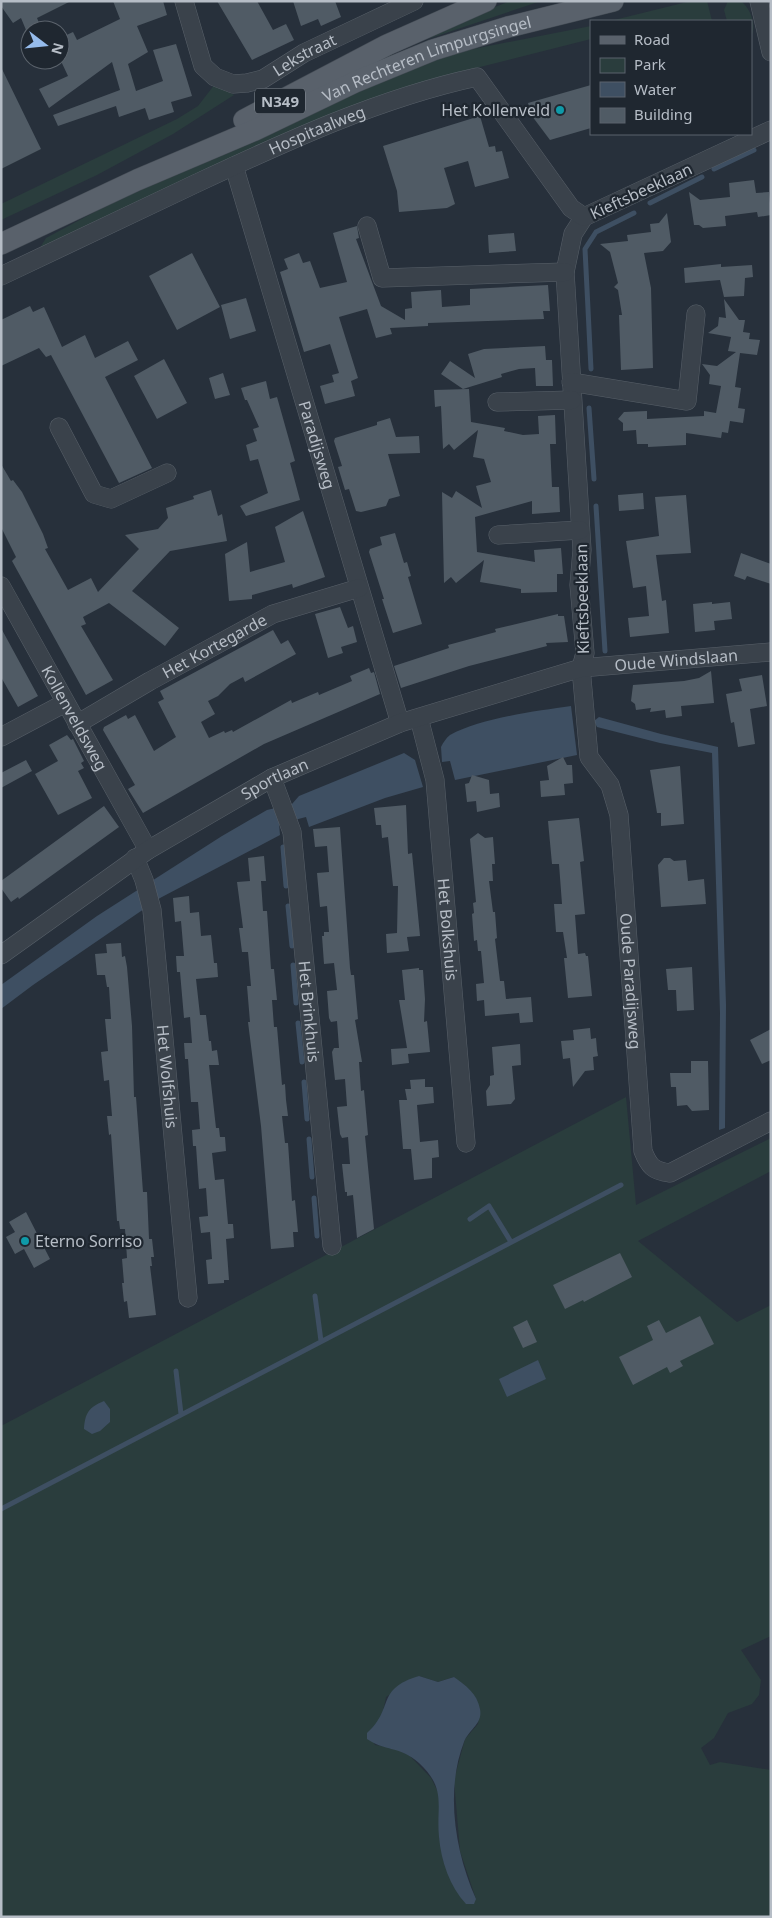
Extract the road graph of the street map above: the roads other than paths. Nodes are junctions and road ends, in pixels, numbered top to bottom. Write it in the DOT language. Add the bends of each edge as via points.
graph roads {
  1 [pos="184,1"];
  2 [pos="414,1"];
  3 [pos="486,1"];
  4 [pos="613,1"];
  5 [pos="759,1"];
  6 [pos="383,8"];
  7 [pos="770,45"];
  8 [pos="771,116"];
  9 [pos="771,130"];
  10 [pos="751,140"];
  11 [pos="234,166"];
  12 [pos="137,180"];
  13 [pos="584,217"];
  14 [pos="367,226"];
  15 [pos="1,244"];
  16 [pos="565,272"];
  17 [pos="1,276"];
  18 [pos="696,314"];
  19 [pos="571,382"];
  20 [pos="572,400"];
  21 [pos="497,402"];
  22 [pos="59,428"];
  23 [pos="167,473"];
  24 [pos="580,530"];
  25 [pos="498,535"];
  26 [pos="1,586"];
  27 [pos="359,588"];
  28 [pos="771,652"];
  29 [pos="581,668"];
  30 [pos="65,703"];
  31 [pos="419,718"];
  32 [pos="400,723"];
  33 [pos="77,724"];
  34 [pos="1,737"];
  35 [pos="272,778"];
  36 [pos="142,854"];
  37 [pos="1,955"];
  38 [pos="771,1121"];
  39 [pos="466,1143"];
  40 [pos="332,1246"];
  41 [pos="188,1298"];
  1 -- 6 [label="street, Lekstraat" via="203,66 233,84 263,78"];
  2 -- 6 [label="street, Lekstraat"];
  3 -- 12 [label="main road, Van Rechteren Limpurgsingel / N349" via="387,45 202,142"];
  4 -- 12 [label="main road, Van Rechteren Limpurgsingel / N349" via="433,50"];
  5 -- 7 [label="street"];
  8 -- 10 [label="street, Kieftsbeeklaan"];
  9 -- 10 [label="street, Kieftsbeeklaan"];
  10 -- 13 [label="street, Kieftsbeeklaan"];
  11 -- 13 [label="street, Hospitaalweg" via="331,123 477,77 571,208"];
  11 -- 17 [label="street, Hospitaalweg"];
  11 -- 27 [label="street, Paradijsweg"];
  12 -- 15 [label="main road, Van Rechteren Limpurgsingel / N349"];
  13 -- 16 [label="street, Kieftsbeeklaan" via="573,234"];
  14 -- 16 [label="street" via="382,278"];
  16 -- 19 [label="street, Kieftsbeeklaan"];
  18 -- 19 [label="street" via="687,401"];
  19 -- 20 [label="street, Kieftsbeeklaan"];
  20 -- 21 [label="street"];
  20 -- 24 [label="street, Kieftsbeeklaan"];
  22 -- 23 [label="street" via="94,494 111,499"];
  24 -- 25 [label="street, Kieftsbeeklaan"];
  24 -- 29 [label="street, Kieftsbeeklaan" via="585,653"];
  26 -- 30 [label="street, Kollenveldsweg"];
  27 -- 32 [label="street, Paradijsweg"];
  27 -- 33 [label="street, Het Kortegarde" via="273,614"];
  28 -- 29 [label="street, Oude Windslaan"];
  29 -- 31 [label="street, Sportlaan"];
  29 -- 38 [label="street, Oude Paradijsweg" via="589,757 610,786 619,816 642,1151 649,1166 658,1172 670,1173"];
  30 -- 33 [label="street, Kollenveldsweg"];
  30 -- 34 [label="street"];
  31 -- 32 [label="street, Sportlaan"];
  31 -- 39 [label="street, Het Bolkshuis" via="435,780"];
  32 -- 35 [label="street, Sportlaan"];
  33 -- 36 [label="street, Kollenveldsweg"];
  35 -- 36 [label="street, Sportlaan"];
  35 -- 40 [label="street, Het Brinkhuis" via="292,832"];
  36 -- 37 [label="street, Sportlaan"];
  36 -- 41 [label="street, Het Wolfshuis" via="144,880 152,910"];
}
